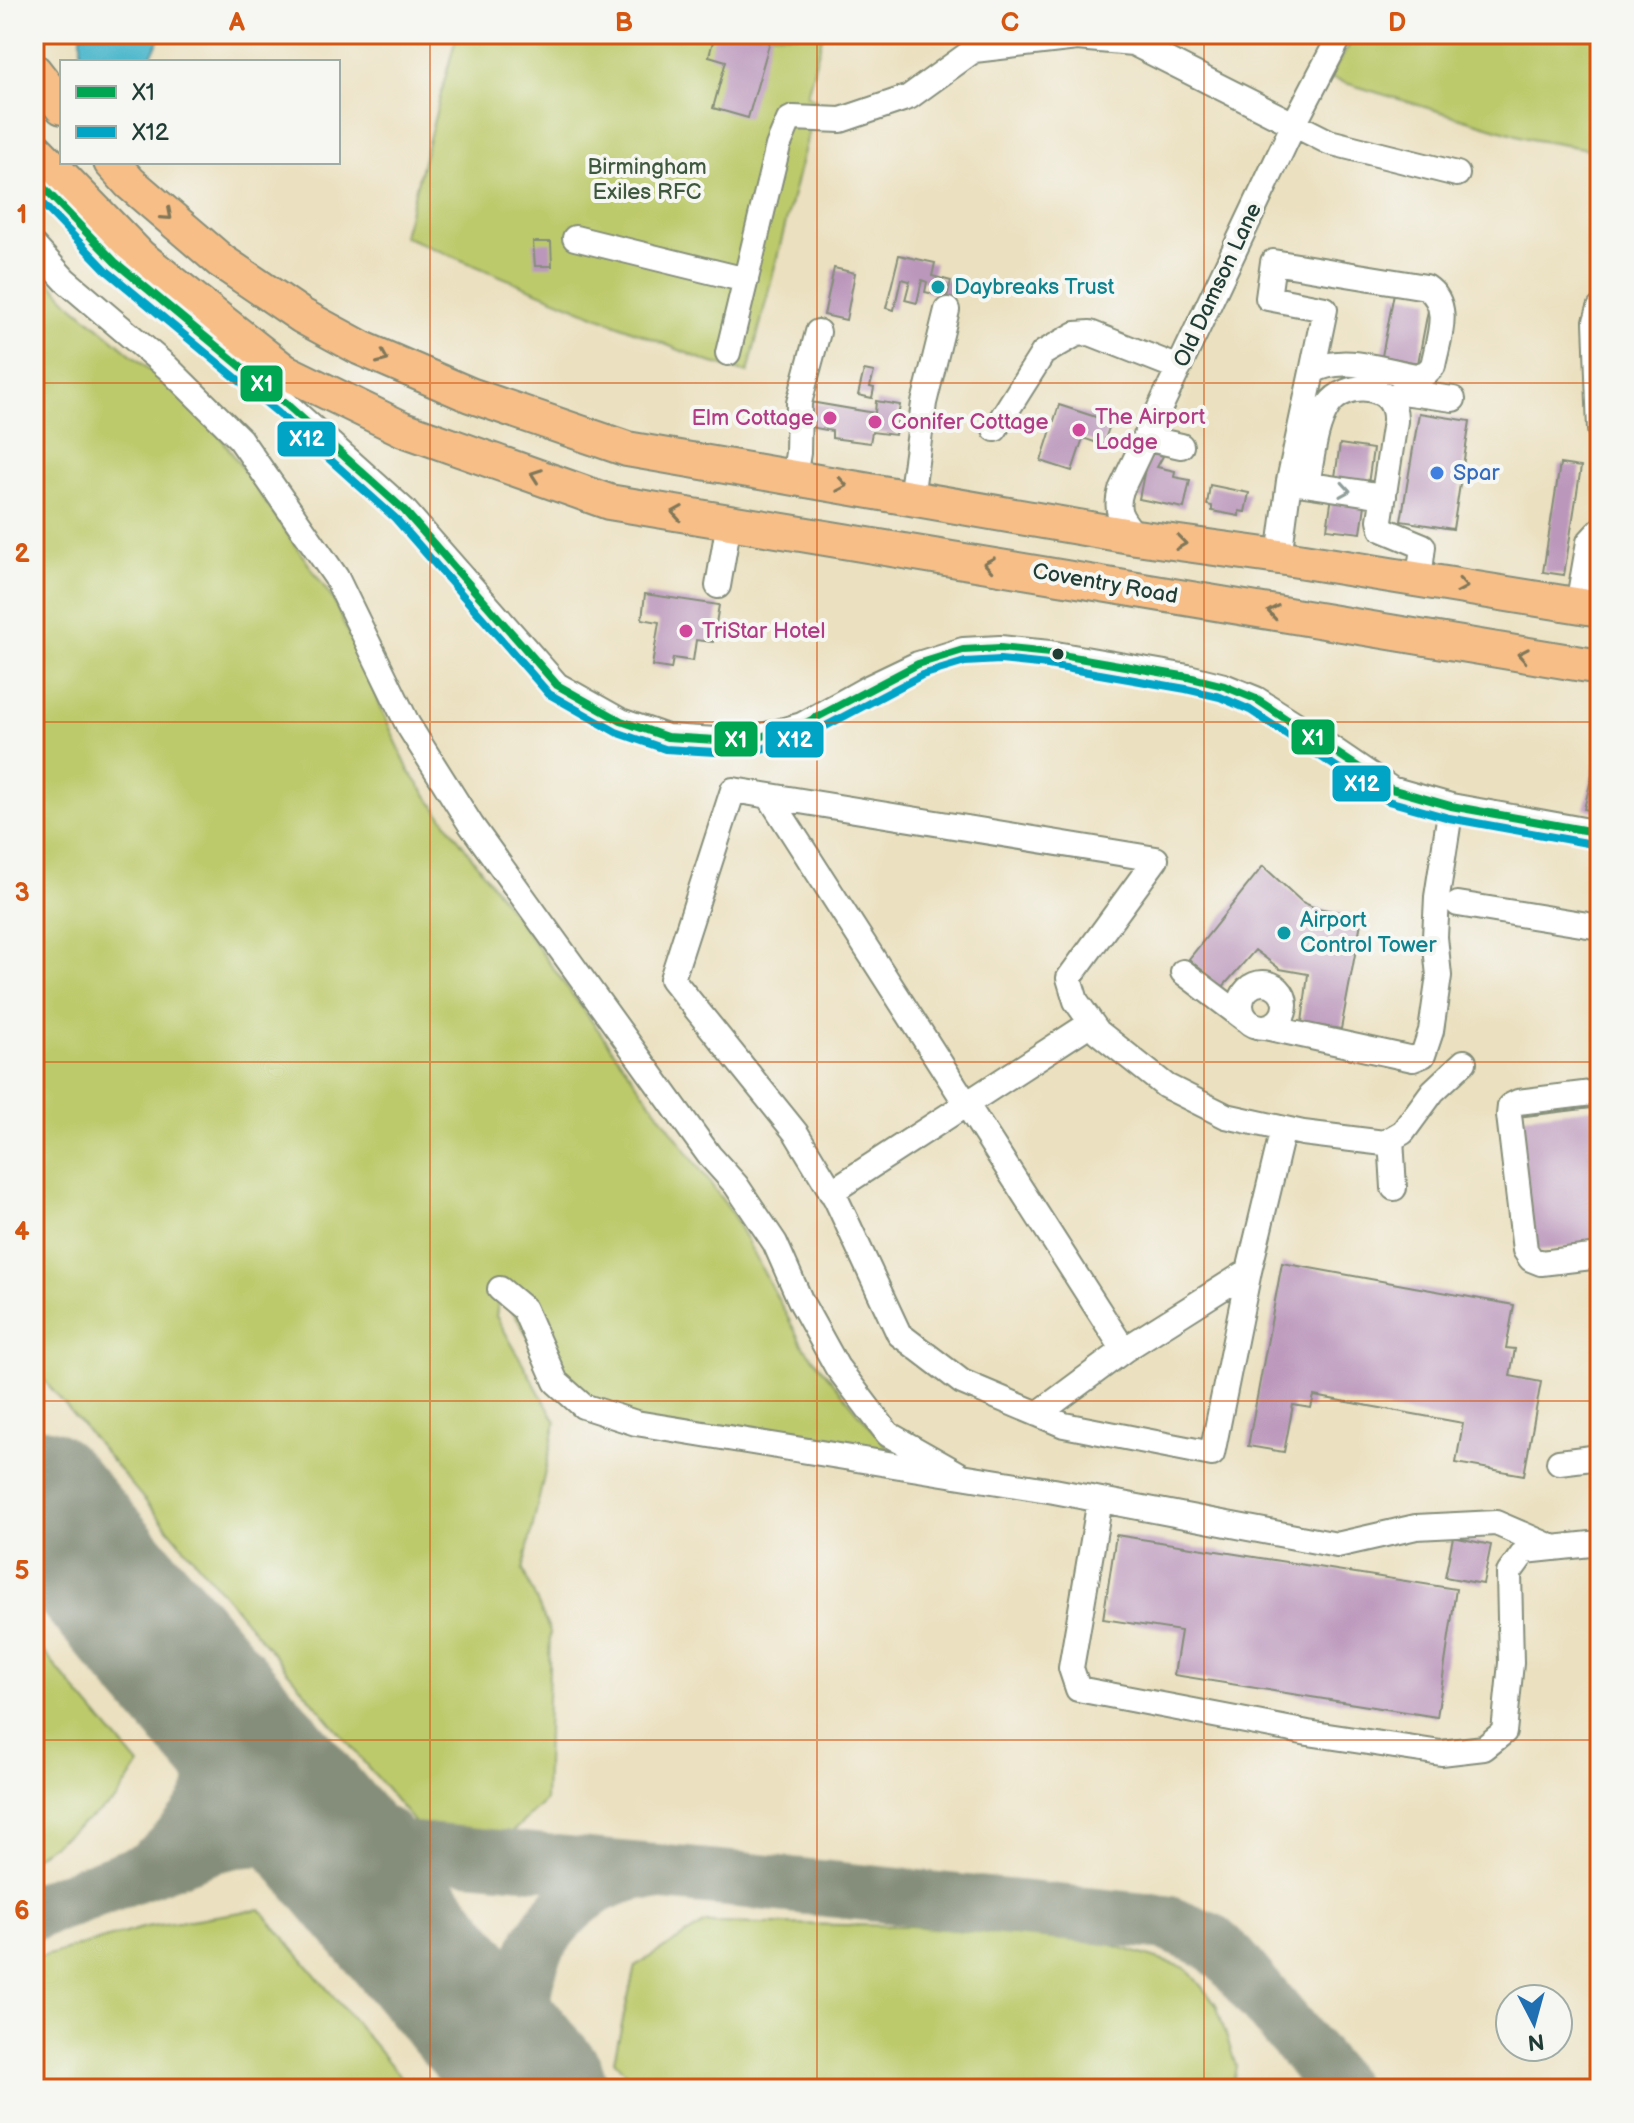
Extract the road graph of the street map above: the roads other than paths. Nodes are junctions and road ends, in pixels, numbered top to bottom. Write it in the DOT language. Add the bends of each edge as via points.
graph roads {
  1 [pos="1341,34"];
  2 [pos="34,71"];
  3 [pos="60,104"];
  4 [pos="1294,124"];
  5 [pos="34,148"];
  6 [pos="113,164"];
  7 [pos="1457,174"];
  8 [pos="34,178"];
  9 [pos="575,238"];
  10 [pos="34,246"];
  11 [pos="746,280"];
  12 [pos="1600,308"];
  13 [pos="947,310"];
  14 [pos="818,332"];
  15 [pos="728,353"];
  16 [pos="1179,368"];
  17 [pos="1312,372"];
  18 [pos="1453,399"];
  19 [pos="1391,400"];
  20 [pos="995,429"];
  21 [pos="1600,430"];
  22 [pos="1145,438"];
  23 [pos="1181,446"];
  24 [pos="794,477"];
  25 [pos="1298,482"];
  26 [pos="1384,496"];
  27 [pos="911,498"];
  28 [pos="729,522"];
  29 [pos="1600,530"];
  30 [pos="1136,537"];
  31 [pos="1279,557"];
  32 [pos="1419,579"];
  33 [pos="718,586"];
  34 [pos="1589,607"];
  35 [pos="1600,667"];
  36 [pos="769,796"];
  37 [pos="1451,806"];
  38 [pos="1600,833"];
  39 [pos="1458,904"];
  40 [pos="1600,927"];
  41 [pos="1183,972"];
  42 [pos="1091,1023"];
  43 [pos="1464,1062"];
  44 [pos="1600,1092"];
  45 [pos="967,1105"];
  46 [pos="1283,1129"];
  47 [pos="1391,1139"];
  48 [pos="1394,1188"];
  49 [pos="831,1192"];
  50 [pos="1600,1256"];
  51 [pos="1249,1271"];
  52 [pos="500,1289"];
  53 [pos="1124,1350"];
  54 [pos="1038,1414"];
  55 [pos="1600,1457"];
  56 [pos="1559,1462"];
  57 [pos="962,1476"];
  58 [pos="1100,1500"];
  59 [pos="1600,1543"];
  60 [pos="1554,1548"];
  1 -- 4 [label="street, Old Damson Lane"];
  2 -- 3 [label="highway"];
  4 -- 7 [label="street" via="1329,142"];
  4 -- 11 [label="street" via="1133,43 1077,38 974,50 909,97 841,120 789,120"];
  4 -- 16 [label="street, Old Damson Lane"];
  28 -- 5 [label="highway, Coventry Road, one-way" via="609,502 403,429 284,371 140,257"];
  6 -- 24 [label="highway, one-way" via="221,261 361,348 470,395 627,449"];
  8 -- 37 [label="street" via="115,262 404,510 557,685 621,721 667,737 756,738 802,725 906,669 963,650 1050,653 1224,686 1287,718 1391,789"];
  9 -- 11 [label="street"];
  10 -- 57 [label="street" via="240,439 336,577 408,725 471,825 775,1243 837,1367 888,1434"];
  11 -- 15 [label="street"];
  12 -- 21 [label="street"];
  13 -- 27 [label="street" via="924,403"];
  14 -- 24 [label="street" via="799,403"];
  16 -- 20 [label="street" via="1090,333 1076,334 1043,353"];
  16 -- 22 [label="street, Old Damson Lane"];
  17 -- 17 [label="street" via="1325,309 1268,298 1273,262 1426,287 1436,294 1443,311 1433,366 1426,373 1416,376 1334,363"];
  17 -- 25 [label="street"];
  18 -- 19 [label="street" via="1402,392"];
  19 -- 25 [label="street" via="1383,393 1359,389 1341,394 1328,406"];
  19 -- 26 [label="street" via="1396,409"];
  22 -- 23 [label="street"];
  22 -- 30 [label="street, Old Damson Lane" via="1117,504"];
  24 -- 27 [label="highway, one-way"];
  25 -- 26 [label="street, one-way"];
  25 -- 31 [label="street"];
  26 -- 32 [label="street" via="1382,529 1423,546"];
  27 -- 30 [label="highway"];
  28 -- 33 [label="street"];
  35 -- 28 [label="highway, Coventry Road, one-way"];
  29 -- 34 [label="street" via="1589,542"];
  30 -- 31 [label="highway, one-way"];
  31 -- 32 [label="highway"];
  32 -- 34 [label="highway, one-way"];
  36 -- 42 [label="street" via="1156,859 1069,978"];
  36 -- 45 [label="street"];
  36 -- 49 [label="street" via="733,790 672,979 796,1133"];
  37 -- 38 [label="street"];
  37 -- 41 [label="street" via="1437,897 1439,976 1423,1055 1413,1059 1255,1023"];
  39 -- 40 [label="street"];
  42 -- 45 [label="street"];
  42 -- 46 [label="street" via="1166,1086 1226,1116"];
  43 -- 47 [label="street"];
  44 -- 50 [label="street" via="1518,1102 1510,1106 1509,1115 1525,1250 1541,1263"];
  45 -- 49 [label="street"];
  45 -- 53 [label="street"];
  46 -- 47 [label="street" via="1384,1143"];
  46 -- 51 [label="street"];
  47 -- 48 [label="street"];
  49 -- 54 [label="street" via="899,1334 962,1382"];
  51 -- 53 [label="street"];
  51 -- 54 [label="street" via="1212,1454 1064,1425"];
  52 -- 57 [label="street" via="524,1309 556,1382 583,1406 636,1423"];
  53 -- 54 [label="street"];
  55 -- 56 [label="street"];
  57 -- 58 [label="street"];
  58 -- 60 [label="street" via="1337,1545 1416,1527 1496,1523"];
  58 -- 60 [label="street" via="1071,1668 1078,1689 1441,1753 1484,1748 1504,1732 1511,1663 1509,1573 1525,1551"];
  59 -- 60 [label="street"];
}
